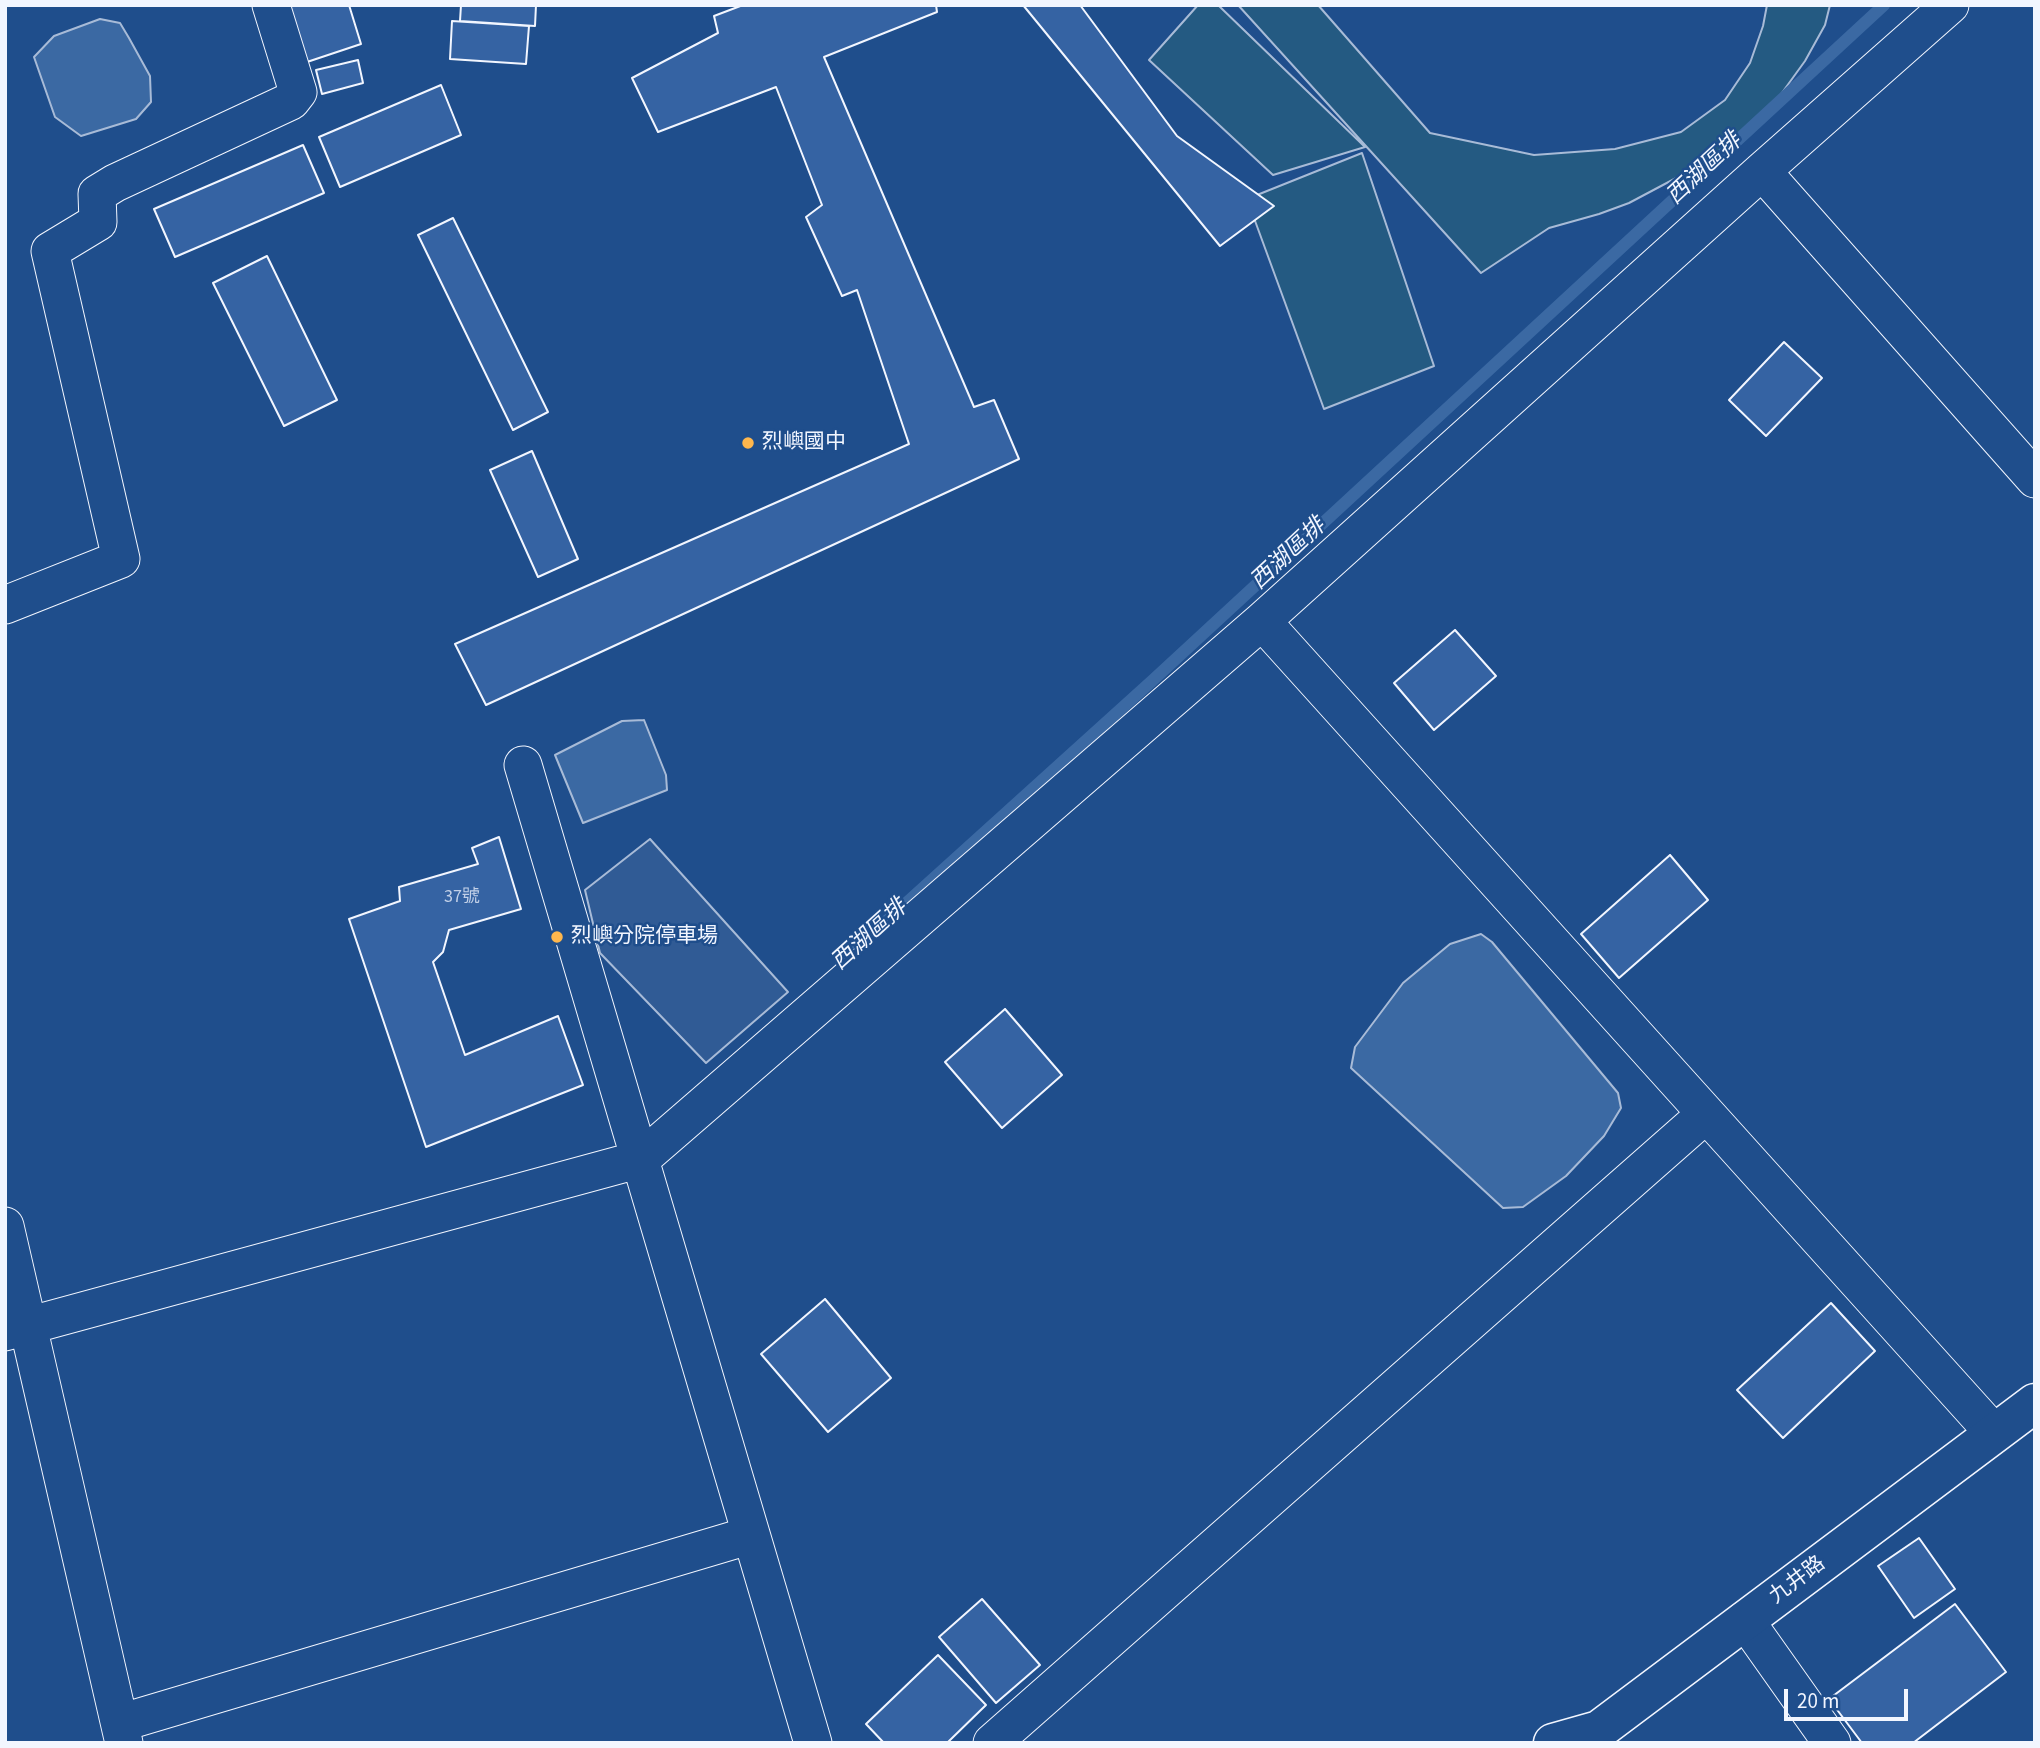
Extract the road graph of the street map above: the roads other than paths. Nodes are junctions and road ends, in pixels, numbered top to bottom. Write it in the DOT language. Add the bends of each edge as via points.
graph roads {
  1 [pos="271,5"];
  2 [pos="1950,5"];
  3 [pos="1762,172"];
  4 [pos="2035,479"];
  5 [pos="5,605"];
  6 [pos="1262,621"];
  7 [pos="523,765"];
  8 [pos="1706,1114"];
  9 [pos="640,1159"];
  10 [pos="5,1226"];
  11 [pos="16,1329"];
  12 [pos="2035,1403"];
  13 [pos="1994,1433"];
  14 [pos="751,1535"];
  15 [pos="1745,1620"];
  16 [pos="122,1733"];
  17 [pos="813,1743"];
  18 [pos="992,1743"];
  19 [pos="1553,1743"];
  20 [pos="1832,1743"];
  1 -- 5 [label="street" via="298,92 291,101 97,194 98,222 50,251 121,559"];
  2 -- 3 [label="street"];
  3 -- 4 [label="street"];
  3 -- 6 [label="street"];
  6 -- 8 [label="street"];
  6 -- 9 [label="street"];
  7 -- 9 [label="street"];
  8 -- 13 [label="street"];
  8 -- 18 [label="street"];
  9 -- 11 [label="street"];
  9 -- 14 [label="street"];
  10 -- 11 [label="street"];
  11 -- 16 [label="street"];
  12 -- 13 [label="main road, 九井路"];
  13 -- 15 [label="main road, 九井路"];
  14 -- 16 [label="street"];
  14 -- 17 [label="street"];
  15 -- 19 [label="main road, 九井路" via="1599,1730"];
  15 -- 20 [label="street"];
}
